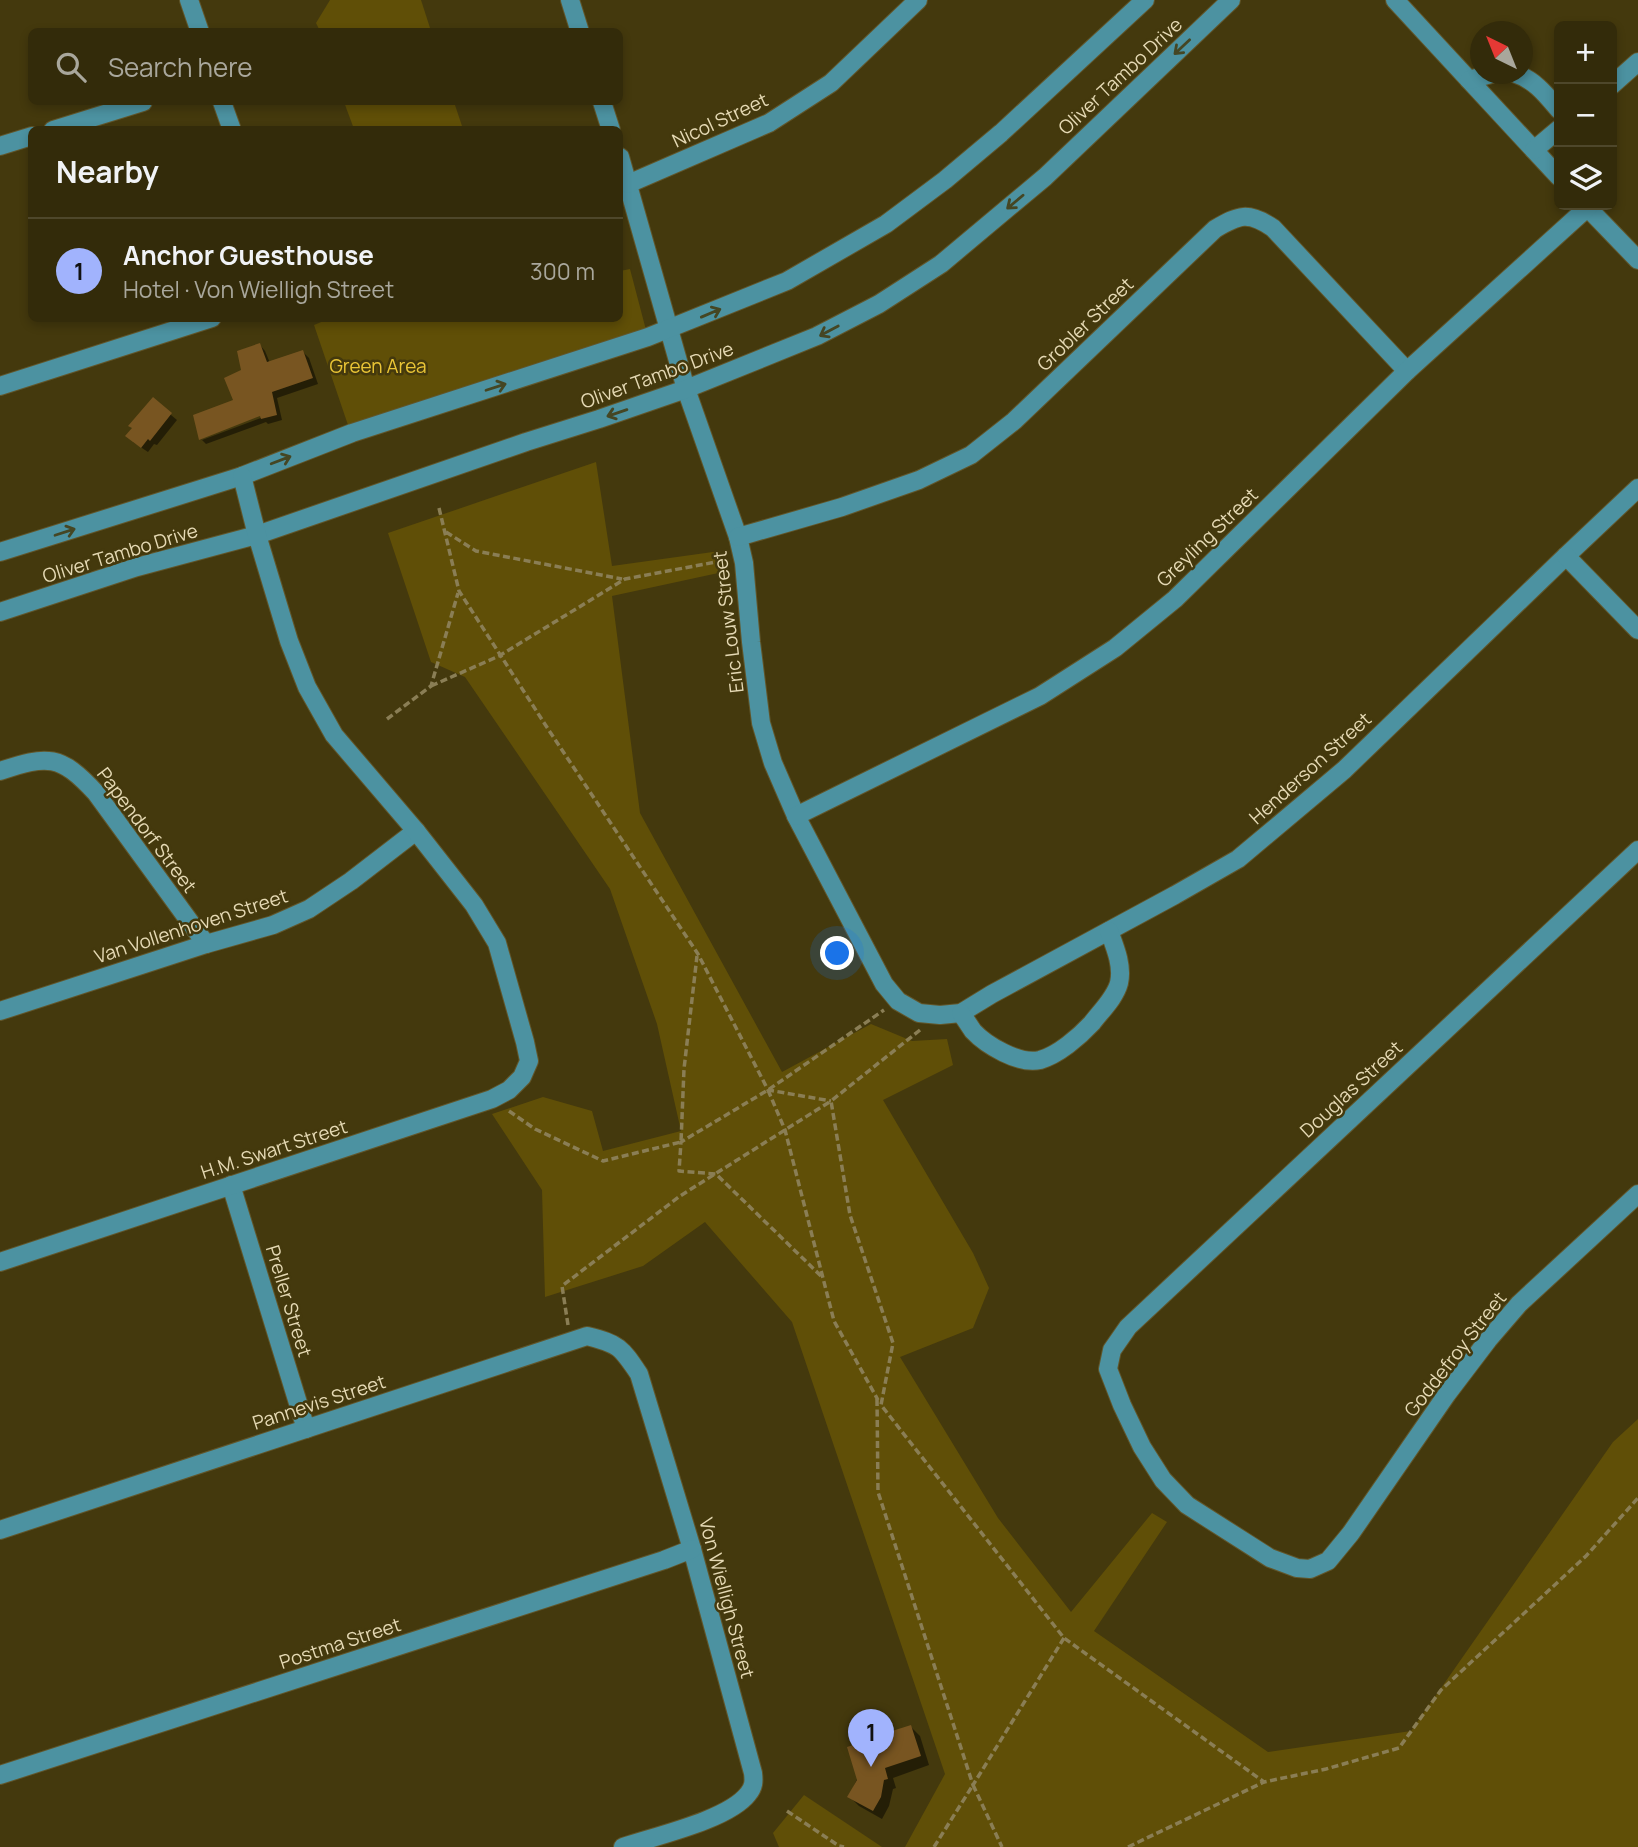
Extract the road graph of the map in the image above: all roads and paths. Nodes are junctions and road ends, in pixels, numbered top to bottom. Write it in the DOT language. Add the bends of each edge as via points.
graph roads {
  1 [pos="190,0"];
  2 [pos="570,0"];
  3 [pos="918,0"];
  4 [pos="1145,0"];
  5 [pos="1231,0"];
  6 [pos="1395,0"];
  7 [pos="199,28"];
  8 [pos="579,28"];
  9 [pos="1638,62"];
  10 [pos="1469,80"];
  11 [pos="1533,82"];
  12 [pos="1613,84"];
  13 [pos="1554,104"];
  14 [pos="133,105"];
  15 [pos="223,105"];
  16 [pos="603,105"];
  17 [pos="66,126"];
  18 [pos="231,126"];
  19 [pos="610,126"];
  20 [pos="1554,133"];
  21 [pos="28,137"];
  22 [pos="0,146"];
  23 [pos="1534,150"];
  24 [pos="623,167"];
  25 [pos="1554,172"];
  26 [pos="628,184"];
  27 [pos="1583,210"];
  28 [pos="1591,210"];
  29 [pos="1638,260"];
  30 [pos="200,322"];
  31 [pos="670,330"];
  32 [pos="1407,371"];
  33 [pos="0,386"];
  34 [pos="686,390"];
  35 [pos="242,476"];
  36 [pos="1638,488"];
  37 [pos="439,508"];
  38 [pos="445,531"];
  39 [pos="257,535"];
  40 [pos="738,537"];
  41 [pos="0,552"];
  42 [pos="1566,556"];
  43 [pos="716,562"];
  44 [pos="625,579"];
  45 [pos="458,591"];
  46 [pos="0,612"];
  47 [pos="1638,631"];
  48 [pos="499,656"];
  49 [pos="431,686"];
  50 [pos="387,719"];
  51 [pos="0,771"];
  52 [pos="796,816"];
  53 [pos="416,831"];
  54 [pos="1638,850"];
  55 [pos="1109,931"];
  56 [pos="206,944"];
  57 [pos="698,954"];
  58 [pos="898,1001"];
  59 [pos="0,1011"];
  60 [pos="961,1013"];
  61 [pos="940,1015"];
  62 [pos="768,1090"];
  63 [pos="492,1098"];
  64 [pos="831,1101"];
  65 [pos="785,1130"];
  66 [pos="681,1142"];
  67 [pos="716,1174"];
  68 [pos="231,1185"];
  69 [pos="1638,1194"];
  70 [pos="0,1262"];
  71 [pos="821,1276"];
  72 [pos="571,1341"];
  73 [pos="639,1374"];
  74 [pos="877,1399"];
  75 [pos="881,1405"];
  76 [pos="306,1429"];
  77 [pos="1638,1498"];
  78 [pos="0,1530"];
  79 [pos="692,1549"];
  80 [pos="1328,1561"];
  81 [pos="1064,1638"];
  82 [pos="0,1774"];
  83 [pos="1264,1782"];
  84 [pos="973,1785"];
  85 [pos="787,1811"];
  86 [pos="671,1840"];
  87 [pos="622,1847"];
  88 [pos="841,1847"];
  89 [pos="934,1847"];
  90 [pos="1002,1847"];
  91 [pos="1128,1847"];
  1 -- 7 [label="street"];
  2 -- 8 [label="street"];
  3 -- 26 [label="street, Nicol Street" via="831,83 769,123"];
  31 -- 4 [label="street, Oliver Tambo Drive, one-way" via="787,281 886,224 1001,133"];
  5 -- 34 [label="street, Oliver Tambo Drive, one-way" via="1045,177 941,264 880,304 817,337"];
  6 -- 10 [label="street"];
  9 -- 12 [label="street"];
  10 -- 23 [label="street"];
  11 -- 13 [label="street"];
  14 -- 17 [label="street"];
  15 -- 18 [label="street"];
  16 -- 19 [label="street"];
  20 -- 23 [label="street"];
  21 -- 22 [label="street"];
  23 -- 25 [label="street"];
  24 -- 26 [label="street, Eric Louw Street"];
  26 -- 31 [label="street, Eric Louw Street"];
  27 -- 32 [label="street, Greyling Street"];
  28 -- 29 [label="street"];
  30 -- 33 [label="street"];
  31 -- 34 [label="street, Eric Louw Street"];
  35 -- 31 [label="street, Oliver Tambo Drive, one-way" via="352,433"];
  32 -- 40 [label="street, Grobler Street" via="1273,228 1244,216 1215,229 1014,421 971,455 919,480"];
  32 -- 52 [label="street, Greyling Street" via="1175,599 1115,648 1040,696"];
  34 -- 39 [label="street, Oliver Tambo Drive, one-way"];
  34 -- 40 [label="street, Eric Louw Street"];
  35 -- 39 [label="street, H.M. Swart Street"];
  41 -- 35 [label="street, Oliver Tambo Drive, one-way"];
  36 -- 42 [label="street, Henderson Street"];
  37 -- 38 [label="path"];
  38 -- 44 [label="path" via="476,551"];
  38 -- 45 [label="path"];
  39 -- 46 [label="street, Oliver Tambo Drive" via="137,567"];
  39 -- 53 [label="street, H.M. Swart Street" via="307,687 334,735"];
  40 -- 52 [label="street, Eric Louw Street" via="761,723"];
  42 -- 47 [label="street"];
  42 -- 55 [label="street, Henderson Street" via="1344,770 1238,859"];
  43 -- 44 [label="path"];
  44 -- 48 [label="path"];
  45 -- 48 [label="path"];
  45 -- 49 [label="path"];
  48 -- 49 [label="path"];
  48 -- 57 [label="path"];
  49 -- 50 [label="path"];
  51 -- 56 [label="street, Papendorf Street" via="44,760 59,762 78,774"];
  52 -- 58 [label="street, Eric Louw Street" via="884,984"];
  53 -- 56 [label="street, Van Vollenhoven Street" via="309,909 273,925"];
  53 -- 63 [label="street, H.M. Swart Street" via="474,905 497,943 529,1061 522,1077"];
  54 -- 80 [label="street, Douglas Street" via="1128,1328 1112,1350 1108,1369 1142,1447 1163,1480 1187,1505 1270,1558 1310,1569"];
  55 -- 60 [label="street, Henderson Street"];
  55 -- 60 [label="street" via="1117,954 1119,983 1087,1028 1058,1051 1040,1060 1010,1056 974,1031"];
  56 -- 59 [label="street, Van Vollenhoven Street"];
  57 -- 62 [label="path"];
  57 -- 66 [label="path" via="684,1069"];
  58 -- 61 [label="street" via="919,1013"];
  58 -- 62 [label="path"];
  60 -- 61 [label="street"];
  61 -- 64 [label="path"];
  62 -- 64 [label="path"];
  62 -- 65 [label="path"];
  62 -- 66 [label="path"];
  63 -- 66 [label="path" via="534,1129 603,1161"];
  63 -- 68 [label="street, H.M. Swart Street"];
  64 -- 65 [label="path"];
  64 -- 75 [label="path" via="850,1215 893,1343"];
  65 -- 67 [label="path"];
  65 -- 71 [label="path"];
  66 -- 67 [label="path" via="679,1171"];
  67 -- 71 [label="path"];
  67 -- 72 [label="path" via="562,1286"];
  68 -- 70 [label="street, H.M. Swart Street"];
  68 -- 76 [label="street, Preller Street"];
  69 -- 80 [label="street, Goddefroy Street" via="1496,1331"];
  71 -- 74 [label="path" via="834,1321"];
  72 -- 73 [label="street, Pannevis Street" via="587,1336 610,1341"];
  72 -- 76 [label="street, Pannevis Street"];
  73 -- 79 [label="street, Von Wielligh Street"];
  74 -- 75 [label="path"];
  74 -- 84 [label="path" via="878,1492"];
  75 -- 81 [label="path"];
  76 -- 78 [label="street, Pannevis Street"];
  77 -- 83 [label="path" via="1586,1556 1441,1690 1399,1748"];
  79 -- 82 [label="street, Postma Street"];
  79 -- 86 [label="street, Von Wielligh Street" via="754,1783 738,1803"];
  81 -- 83 [label="path"];
  81 -- 84 [label="path"];
  83 -- 91 [label="path"];
  84 -- 89 [label="path"];
  84 -- 90 [label="path"];
  85 -- 88 [label="path"];
  86 -- 87 [label="street"];
}
